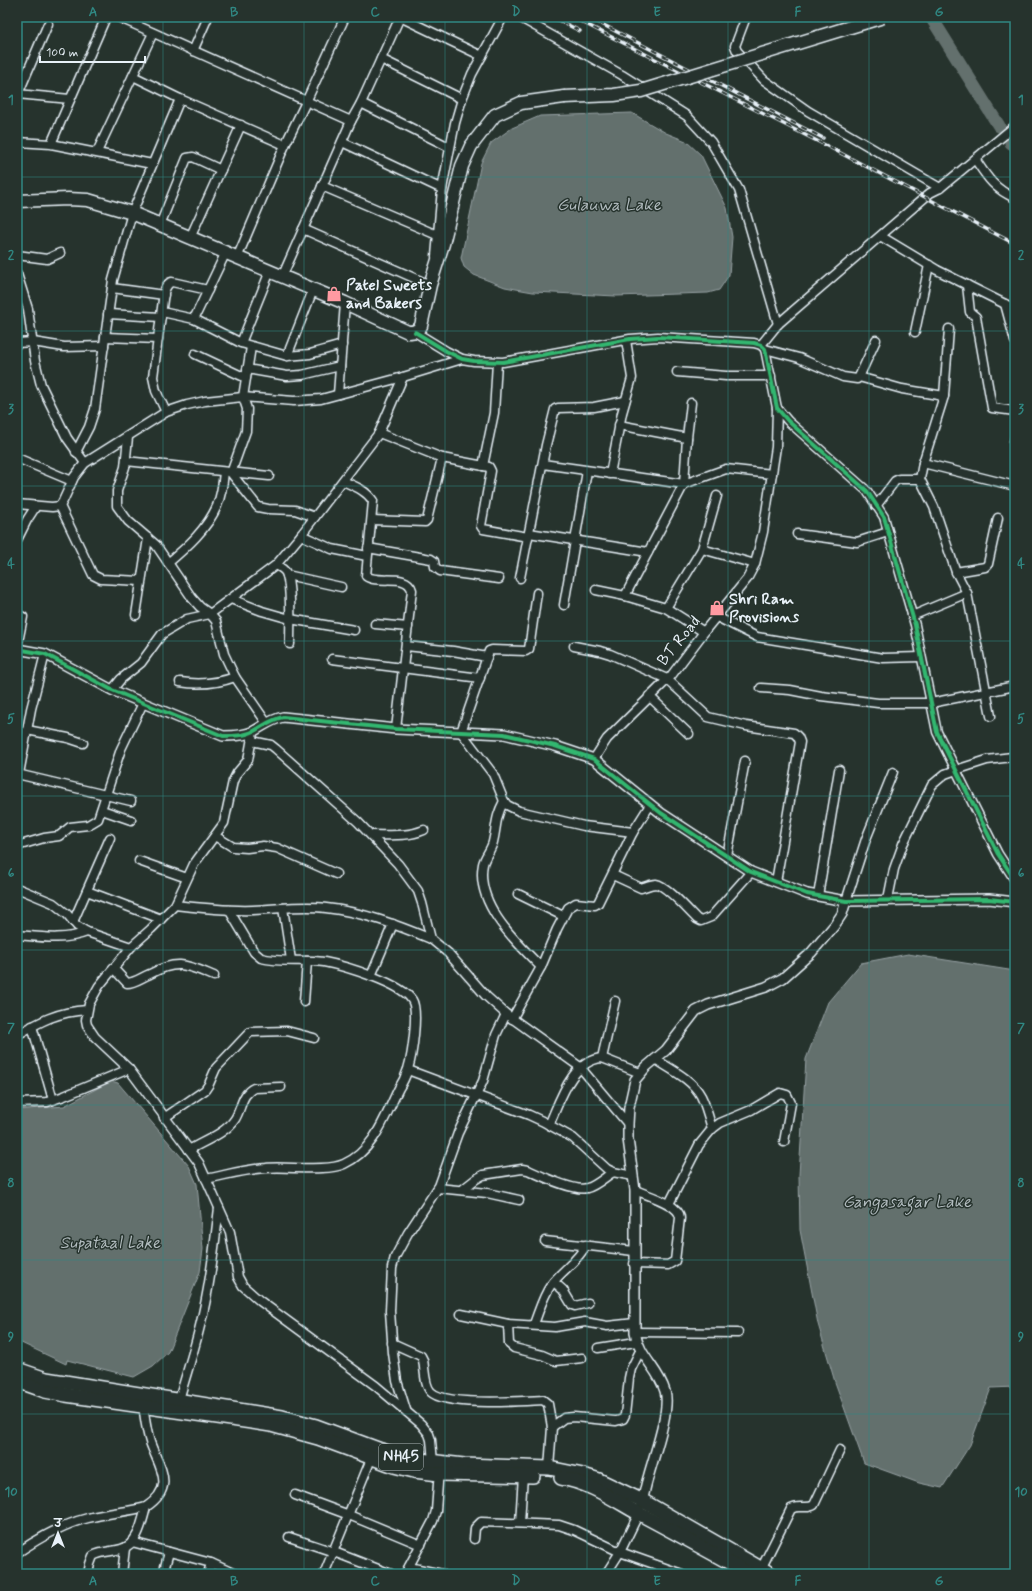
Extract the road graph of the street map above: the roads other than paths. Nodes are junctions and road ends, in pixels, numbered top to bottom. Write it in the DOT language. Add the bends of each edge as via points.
graph roads {
  1 [pos="106,17"];
  2 [pos="118,17"];
  3 [pos="208,17"];
  4 [pos="345,17"];
  5 [pos="400,17"];
  6 [pos="503,17"];
  7 [pos="520,17"];
  8 [pos="746,17"];
  9 [pos="883,17"];
  10 [pos="48,24"];
  11 [pos="153,33"];
  12 [pos="192,51"];
  13 [pos="482,56"];
  14 [pos="382,59"];
  15 [pos="133,76"];
  16 [pos="18,94"];
  17 [pos="70,99"];
  18 [pos="180,99"];
  19 [pos="462,99"];
  20 [pos="306,102"];
  21 [pos="361,103"];
  22 [pos="351,121"];
  23 [pos="241,125"];
  24 [pos="1015,126"];
  25 [pos="17,142"];
  26 [pos="342,142"];
  27 [pos="51,144"];
  28 [pos="285,145"];
  29 [pos="449,147"];
  30 [pos="97,152"];
  31 [pos="975,159"];
  32 [pos="152,164"];
  33 [pos="221,170"];
  34 [pos="322,186"];
  35 [pos="940,188"];
  36 [pos="442,189"];
  37 [pos="1015,198"];
  38 [pos="17,201"];
  39 [pos="132,213"];
  40 [pos="160,225"];
  41 [pos="303,229"];
  42 [pos="437,234"];
  43 [pos="882,237"];
  44 [pos="190,238"];
  45 [pos="60,253"];
  46 [pos="17,255"];
  47 [pos="231,255"];
  48 [pos="928,265"];
  49 [pos="436,267"];
  50 [pos="270,271"];
  51 [pos="17,274"];
  52 [pos="282,276"];
  53 [pos="430,285"];
  54 [pos="967,285"];
  55 [pos="112,288"];
  56 [pos="208,290"];
  57 [pos="313,290"];
  58 [pos="164,296"];
  59 [pos="345,303"];
  60 [pos="1005,304"];
  61 [pos="1015,309"];
  62 [pos="108,314"];
  63 [pos="161,315"];
  64 [pos="194,319"];
  65 [pos="778,324"];
  66 [pos="949,329"];
  67 [pos="414,332"];
  68 [pos="915,332"];
  69 [pos="158,339"];
  70 [pos="626,340"];
  71 [pos="876,340"];
  72 [pos="105,341"];
  73 [pos="1015,341"];
  74 [pos="33,342"];
  75 [pos="17,343"];
  76 [pos="241,343"];
  77 [pos="342,345"];
  78 [pos="251,347"];
  79 [pos="763,347"];
  80 [pos="195,354"];
  81 [pos="286,356"];
  82 [pos="462,359"];
  83 [pos="497,362"];
  84 [pos="340,366"];
  85 [pos="247,369"];
  86 [pos="677,372"];
  87 [pos="771,376"];
  88 [pos="403,377"];
  89 [pos="859,377"];
  90 [pos="246,378"];
  91 [pos="338,394"];
  92 [pos="944,396"];
  93 [pos="243,397"];
  94 [pos="625,401"];
  95 [pos="691,403"];
  96 [pos="778,408"];
  97 [pos="1015,411"];
  98 [pos="166,412"];
  99 [pos="619,425"];
  100 [pos="379,433"];
  101 [pos="128,437"];
  102 [pos="687,438"];
  103 [pos="76,452"];
  104 [pos="17,458"];
  105 [pos="442,458"];
  106 [pos="126,461"];
  107 [pos="85,463"];
  108 [pos="922,463"];
  109 [pos="543,464"];
  110 [pos="483,466"];
  111 [pos="587,470"];
  112 [pos="228,473"];
  113 [pos="610,474"];
  114 [pos="772,474"];
  115 [pos="269,476"];
  116 [pos="920,479"];
  117 [pos="72,480"];
  118 [pos="343,481"];
  119 [pos="684,484"];
  120 [pos="1015,486"];
  121 [pos="717,496"];
  122 [pos="17,504"];
  123 [pos="36,506"];
  124 [pos="60,506"];
  125 [pos="876,506"];
  126 [pos="315,517"];
  127 [pos="998,518"];
  128 [pos="372,520"];
  129 [pos="888,532"];
  130 [pos="797,534"];
  131 [pos="301,535"];
  132 [pos="529,535"];
  133 [pos="148,538"];
  134 [pos="17,540"];
  135 [pos="576,540"];
  136 [pos="368,548"];
  137 [pos="702,549"];
  138 [pos="648,552"];
  139 [pos="367,556"];
  140 [pos="168,563"];
  141 [pos="754,564"];
  142 [pos="276,565"];
  143 [pos="956,572"];
  144 [pos="286,575"];
  145 [pos="520,578"];
  146 [pos="499,579"];
  147 [pos="142,581"];
  148 [pos="342,587"];
  149 [pos="596,590"];
  150 [pos="537,593"];
  151 [pos="967,593"];
  152 [pos="625,596"];
  153 [pos="231,598"];
  154 [pos="564,605"];
  155 [pos="666,608"];
  156 [pos="17,614"];
  157 [pos="210,614"];
  158 [pos="136,615"];
  159 [pos="912,616"];
  160 [pos="717,617"];
  161 [pos="290,619"];
  162 [pos="375,624"];
  163 [pos="408,627"];
  164 [pos="354,630"];
  165 [pos="704,632"];
  166 [pos="290,644"];
  167 [pos="406,646"];
  168 [pos="574,646"];
  169 [pos="17,648"];
  170 [pos="45,654"];
  171 [pos="921,656"];
  172 [pos="487,657"];
  173 [pos="332,659"];
  174 [pos="404,668"];
  175 [pos="235,677"];
  176 [pos="480,678"];
  177 [pos="667,679"];
  178 [pos="180,682"];
  179 [pos="1015,686"];
  180 [pos="760,688"];
  181 [pos="112,690"];
  182 [pos="986,692"];
  183 [pos="649,696"];
  184 [pos="143,703"];
  185 [pos="931,703"];
  186 [pos="991,716"];
  187 [pos="266,722"];
  188 [pos="396,729"];
  189 [pos="27,730"];
  190 [pos="460,732"];
  191 [pos="689,734"];
  192 [pos="252,737"];
  193 [pos="83,743"];
  194 [pos="1012,757"];
  195 [pos="594,759"];
  196 [pos="745,761"];
  197 [pos="839,770"];
  198 [pos="956,770"];
  199 [pos="893,772"];
  200 [pos="18,774"];
  201 [pos="107,795"];
  202 [pos="132,801"];
  203 [pos="504,801"];
  204 [pos="650,805"];
  205 [pos="102,810"];
  206 [pos="131,820"];
  207 [pos="424,830"];
  208 [pos="633,832"];
  209 [pos="372,835"];
  210 [pos="215,836"];
  211 [pos="110,838"];
  212 [pos="17,846"];
  213 [pos="727,856"];
  214 [pos="139,860"];
  215 [pos="751,872"];
  216 [pos="336,874"];
  217 [pos="613,875"];
  218 [pos="1014,875"];
  219 [pos="187,878"];
  220 [pos="776,882"];
  221 [pos="17,888"];
  222 [pos="87,891"];
  223 [pos="518,894"];
  224 [pos="818,896"];
  225 [pos="888,899"];
  226 [pos="846,901"];
  227 [pos="1015,902"];
  228 [pos="175,905"];
  229 [pos="283,908"];
  230 [pos="229,910"];
  231 [pos="563,916"];
  232 [pos="161,919"];
  233 [pos="73,922"];
  234 [pos="393,924"];
  235 [pos="87,932"];
  236 [pos="17,935"];
  237 [pos="431,939"];
  238 [pos="131,947"];
  239 [pos="291,960"];
  240 [pos="307,961"];
  241 [pos="541,967"];
  242 [pos="113,968"];
  243 [pos="214,976"];
  244 [pos="371,976"];
  245 [pos="615,1001"];
  246 [pos="304,1002"];
  247 [pos="86,1010"];
  248 [pos="509,1017"];
  249 [pos="32,1026"];
  250 [pos="17,1035"];
  251 [pos="314,1038"];
  252 [pos="602,1058"];
  253 [pos="655,1059"];
  254 [pos="580,1067"];
  255 [pos="129,1069"];
  256 [pos="408,1070"];
  257 [pos="640,1073"];
  258 [pos="282,1087"];
  259 [pos="477,1096"];
  260 [pos="53,1100"];
  261 [pos="17,1103"];
  262 [pos="164,1118"];
  263 [pos="628,1124"];
  264 [pos="548,1125"];
  265 [pos="712,1129"];
  266 [pos="784,1142"];
  267 [pos="189,1150"];
  268 [pos="613,1172"];
  269 [pos="633,1176"];
  270 [pos="206,1179"];
  271 [pos="438,1188"];
  272 [pos="462,1190"];
  273 [pos="635,1190"];
  274 [pos="519,1200"];
  275 [pos="669,1204"];
  276 [pos="219,1208"];
  277 [pos="545,1241"];
  278 [pos="586,1245"];
  279 [pos="634,1251"];
  280 [pos="634,1264"];
  281 [pos="554,1282"];
  282 [pos="588,1303"];
  283 [pos="461,1314"];
  284 [pos="508,1324"];
  285 [pos="534,1324"];
  286 [pos="635,1328"];
  287 [pos="738,1334"];
  288 [pos="392,1343"];
  289 [pos="638,1346"];
  290 [pos="598,1348"];
  291 [pos="582,1358"];
  292 [pos="17,1369"];
  293 [pos="17,1381"];
  294 [pos="179,1400"];
  295 [pos="164,1403"];
  296 [pos="143,1405"];
  297 [pos="406,1410"];
  298 [pos="552,1427"];
  299 [pos="840,1450"];
  300 [pos="374,1453"];
  301 [pos="437,1467"];
  302 [pos="549,1468"];
  303 [pos="523,1475"];
  304 [pos="295,1495"];
  305 [pos="146,1507"];
  306 [pos="641,1507"];
  307 [pos="349,1515"];
  308 [pos="520,1523"];
  309 [pos="289,1537"];
  310 [pos="474,1539"];
  311 [pos="132,1542"];
  312 [pos="421,1545"];
  313 [pos="125,1548"];
  314 [pos="168,1552"];
  315 [pos="334,1552"];
  316 [pos="620,1552"];
  317 [pos="17,1553"];
  318 [pos="211,1563"];
  319 [pos="407,1570"];
  320 [pos="760,1573"];
  321 [pos="88,1574"];
  322 [pos="122,1574"];
  323 [pos="163,1574"];
  324 [pos="208,1574"];
  325 [pos="235,1574"];
  326 [pos="324,1574"];
  327 [pos="391,1574"];
  328 [pos="442,1574"];
  329 [pos="606,1574"];
  330 [pos="682,1574"];
  1 -- 17 [label="street"];
  2 -- 11 [label="street"];
  3 -- 12 [label="street"];
  4 -- 20 [label="street"];
  5 -- 13 [label="street"];
  5 -- 14 [label="street"];
  6 -- 13 [label="street"];
  7 -- 65 [label="street" via="622,75 687,116 711,142 739,190"];
  8 -- 35 [label="street" via="735,46 764,80 808,111"];
  9 -- 49 [label="main road, bridge" via="641,92 564,97 521,103 495,116 471,146 462,166"];
  10 -- 16 [label="street"];
  11 -- 12 [label="street"];
  11 -- 15 [label="street"];
  12 -- 20 [label="street"];
  13 -- 19 [label="street"];
  14 -- 19 [label="street"];
  14 -- 21 [label="street"];
  15 -- 18 [label="street"];
  15 -- 30 [label="street"];
  16 -- 17 [label="street"];
  17 -- 27 [label="street"];
  18 -- 23 [label="street"];
  18 -- 32 [label="street"];
  19 -- 29 [label="street"];
  20 -- 22 [label="street"];
  20 -- 28 [label="street"];
  21 -- 22 [label="street"];
  21 -- 29 [label="street"];
  22 -- 26 [label="street"];
  23 -- 28 [label="street"];
  23 -- 33 [label="street"];
  24 -- 31 [label="street"];
  25 -- 27 [label="street"];
  26 -- 34 [label="street"];
  26 -- 36 [label="street"];
  27 -- 30 [label="street"];
  28 -- 47 [label="street"];
  29 -- 36 [label="street"];
  30 -- 32 [label="street"];
  31 -- 35 [label="street"];
  31 -- 37 [label="street" via="997,188"];
  32 -- 39 [label="street"];
  33 -- 40 [label="street" via="193,157 187,158"];
  33 -- 44 [label="street"];
  34 -- 41 [label="street"];
  34 -- 42 [label="street"];
  35 -- 43 [label="street"];
  36 -- 42 [label="street"];
  38 -- 39 [label="main road" via="88,200"];
  39 -- 40 [label="main road"];
  39 -- 55 [label="street"];
  40 -- 44 [label="main road"];
  41 -- 52 [label="street"];
  41 -- 53 [label="street"];
  42 -- 49 [label="street"];
  43 -- 48 [label="street"];
  43 -- 65 [label="street"];
  44 -- 47 [label="main road"];
  45 -- 46 [label="street" via="48,259"];
  47 -- 50 [label="main road"];
  47 -- 56 [label="street"];
  48 -- 54 [label="street"];
  48 -- 68 [label="street"];
  49 -- 53 [label="main road"];
  50 -- 52 [label="main road"];
  50 -- 76 [label="street"];
  51 -- 74 [label="street" via="28,309"];
  52 -- 57 [label="main road"];
  53 -- 67 [label="main road" via="421,326"];
  54 -- 60 [label="street"];
  54 -- 97 [label="street" via="970,312 976,317 992,408"];
  55 -- 58 [label="street"];
  55 -- 62 [label="street"];
  56 -- 58 [label="street" via="172,282 166,286"];
  56 -- 64 [label="street"];
  57 -- 59 [label="main road"];
  57 -- 81 [label="street"];
  58 -- 63 [label="street"];
  59 -- 67 [label="main road" via="408,332"];
  59 -- 77 [label="street"];
  60 -- 61 [label="street"];
  60 -- 73 [label="street"];
  62 -- 63 [label="street"];
  62 -- 72 [label="street"];
  63 -- 64 [label="street"];
  63 -- 69 [label="street"];
  64 -- 76 [label="street"];
  65 -- 79 [label="street"];
  66 -- 92 [label="street"];
  67 -- 82 [label="street"];
  69 -- 72 [label="street"];
  69 -- 98 [label="street" via="153,377"];
  70 -- 79 [label="street" via="658,337 754,343"];
  70 -- 83 [label="street"];
  70 -- 94 [label="street" via="632,378"];
  71 -- 89 [label="street"];
  72 -- 74 [label="street" via="64,347"];
  72 -- 103 [label="street" via="95,409"];
  74 -- 75 [label="street"];
  74 -- 103 [label="street" via="40,385"];
  76 -- 78 [label="street"];
  77 -- 81 [label="street" via="310,354"];
  77 -- 84 [label="street"];
  78 -- 81 [label="street"];
  78 -- 85 [label="street"];
  79 -- 87 [label="street"];
  79 -- 89 [label="street" via="799,358 843,377"];
  80 -- 90 [label="street"];
  82 -- 83 [label="street"];
  82 -- 88 [label="street"];
  83 -- 110 [label="street" via="494,413"];
  84 -- 85 [label="street" via="287,376"];
  84 -- 91 [label="street"];
  85 -- 90 [label="street"];
  86 -- 87 [label="street"];
  87 -- 96 [label="street"];
  88 -- 91 [label="street"];
  88 -- 100 [label="street"];
  89 -- 92 [label="street" via="902,389"];
  90 -- 93 [label="street"];
  91 -- 93 [label="street" via="321,399 294,401"];
  92 -- 108 [label="street"];
  93 -- 98 [label="street" via="205,401"];
  93 -- 112 [label="street" via="247,409 246,431"];
  94 -- 99 [label="street"];
  94 -- 109 [label="street" via="594,407 556,408"];
  95 -- 102 [label="street"];
  96 -- 114 [label="street, BT Road"];
  96 -- 125 [label="street" via="866,491"];
  98 -- 101 [label="street"];
  99 -- 102 [label="street"];
  99 -- 113 [label="street"];
  100 -- 105 [label="street"];
  100 -- 118 [label="street"];
  101 -- 106 [label="street"];
  101 -- 107 [label="street"];
  102 -- 119 [label="street"];
  103 -- 107 [label="street"];
  104 -- 117 [label="street"];
  105 -- 110 [label="street"];
  105 -- 128 [label="street" via="427,520"];
  106 -- 112 [label="street"];
  106 -- 133 [label="street" via="117,491 117,506 128,521"];
  107 -- 117 [label="street"];
  108 -- 116 [label="street"];
  108 -- 120 [label="street"];
  109 -- 111 [label="street"];
  109 -- 132 [label="street"];
  110 -- 132 [label="street" via="489,467 491,471 481,526 490,531"];
  111 -- 113 [label="street"];
  111 -- 135 [label="street"];
  112 -- 115 [label="street"];
  112 -- 126 [label="street" via="258,507 295,510"];
  112 -- 140 [label="street" via="217,506 210,518 184,550"];
  113 -- 119 [label="street"];
  114 -- 119 [label="street" via="726,469"];
  114 -- 141 [label="street, BT Road" via="763,532"];
  116 -- 125 [label="street" via="899,479"];
  116 -- 143 [label="street" via="934,507"];
  117 -- 124 [label="street"];
  118 -- 126 [label="street"];
  118 -- 128 [label="street" via="370,495 374,506"];
  119 -- 138 [label="street"];
  121 -- 137 [label="street"];
  122 -- 123 [label="street"];
  123 -- 124 [label="street"];
  123 -- 134 [label="street"];
  124 -- 147 [label="street" via="92,575 101,579"];
  125 -- 129 [label="street" via="884,517"];
  126 -- 131 [label="street"];
  127 -- 143 [label="street" via="988,564 985,567"];
  128 -- 136 [label="street"];
  129 -- 130 [label="street" via="857,542"];
  129 -- 159 [label="street"];
  131 -- 139 [label="street" via="332,548"];
  131 -- 142 [label="street"];
  132 -- 135 [label="street"];
  132 -- 145 [label="street"];
  133 -- 140 [label="street"];
  133 -- 147 [label="street"];
  135 -- 138 [label="street"];
  135 -- 154 [label="street"];
  136 -- 139 [label="street"];
  136 -- 146 [label="street" via="431,559 440,571"];
  137 -- 141 [label="street"];
  137 -- 155 [label="street"];
  138 -- 152 [label="street"];
  139 -- 163 [label="street" via="366,576 404,581 411,586"];
  140 -- 157 [label="street" via="192,598"];
  141 -- 160 [label="street, BT Road" via="747,580"];
  142 -- 144 [label="street" via="281,567"];
  142 -- 153 [label="street"];
  143 -- 151 [label="street"];
  144 -- 148 [label="street"];
  144 -- 161 [label="street"];
  147 -- 158 [label="street"];
  149 -- 152 [label="street"];
  150 -- 172 [label="street" via="529,649 492,650"];
  151 -- 159 [label="street"];
  151 -- 182 [label="street"];
  152 -- 155 [label="street"];
  153 -- 157 [label="street"];
  153 -- 161 [label="street"];
  155 -- 165 [label="street"];
  156 -- 169 [label="street" via="23,617"];
  157 -- 175 [label="street" via="216,621 224,654"];
  157 -- 181 [label="street" via="187,619 162,634 141,663"];
  159 -- 171 [label="street"];
  160 -- 165 [label="street, BT Road"];
  160 -- 171 [label="street" via="757,637 883,658"];
  161 -- 164 [label="street"];
  161 -- 166 [label="street"];
  162 -- 163 [label="street"];
  163 -- 167 [label="street"];
  165 -- 177 [label="street, BT Road"];
  167 -- 172 [label="street" via="453,650"];
  167 -- 174 [label="street"];
  168 -- 177 [label="street" via="610,654"];
  169 -- 170 [label="street"];
  170 -- 181 [label="street"];
  170 -- 189 [label="street"];
  171 -- 185 [label="street"];
  172 -- 176 [label="street"];
  173 -- 174 [label="street"];
  174 -- 176 [label="street"];
  174 -- 188 [label="street"];
  175 -- 178 [label="street" via="205,684"];
  175 -- 187 [label="street"];
  176 -- 190 [label="street"];
  177 -- 183 [label="street, BT Road"];
  177 -- 220 [label="street" via="708,716 746,726 794,734 798,737 800,742"];
  179 -- 182 [label="street"];
  180 -- 185 [label="street" via="878,703"];
  181 -- 184 [label="street"];
  182 -- 185 [label="street"];
  182 -- 186 [label="street"];
  183 -- 191 [label="street"];
  183 -- 195 [label="street, BT Road" via="607,739"];
  184 -- 192 [label="street" via="223,736"];
  184 -- 201 [label="street" via="121,749"];
  185 -- 198 [label="street" via="937,732"];
  187 -- 188 [label="street" via="283,717"];
  187 -- 192 [label="street"];
  188 -- 190 [label="street"];
  189 -- 193 [label="street"];
  189 -- 200 [label="street"];
  190 -- 195 [label="street" via="504,734 555,746"];
  190 -- 203 [label="street" via="492,774"];
  192 -- 209 [label="street" via="276,749"];
  192 -- 210 [label="street" via="248,760 233,781 224,823"];
  194 -- 198 [label="street" via="987,760"];
  195 -- 204 [label="street"];
  196 -- 213 [label="street"];
  197 -- 224 [label="street"];
  198 -- 218 [label="street" via="998,854"];
  198 -- 225 [label="street" via="939,778 927,793 903,844 894,869"];
  199 -- 226 [label="street" via="866,839"];
  200 -- 201 [label="street"];
  201 -- 202 [label="street"];
  201 -- 205 [label="street"];
  203 -- 208 [label="street" via="519,811 584,826"];
  203 -- 241 [label="street" via="498,812 493,842 484,863 483,883 492,908 509,934"];
  204 -- 208 [label="street"];
  204 -- 213 [label="street"];
  205 -- 206 [label="street"];
  205 -- 212 [label="street" via="92,824 70,827 59,836"];
  207 -- 209 [label="street" via="403,836"];
  208 -- 217 [label="street"];
  209 -- 237 [label="street" via="418,891"];
  210 -- 216 [label="street" via="238,848 277,848"];
  210 -- 219 [label="street"];
  211 -- 222 [label="street"];
  213 -- 215 [label="street"];
  214 -- 219 [label="street"];
  215 -- 217 [label="street" via="711,917 701,920 659,885 641,888"];
  215 -- 220 [label="street"];
  217 -- 231 [label="street" via="598,904 576,903 568,908"];
  219 -- 228 [label="street"];
  220 -- 224 [label="street"];
  221 -- 233 [label="street" via="54,903"];
  222 -- 232 [label="street"];
  222 -- 233 [label="street"];
  223 -- 231 [label="street"];
  224 -- 226 [label="street"];
  225 -- 226 [label="street"];
  225 -- 227 [label="street" via="989,899"];
  226 -- 253 [label="street" via="842,914 834,926 810,954 783,978 766,988 696,1011 666,1050"];
  228 -- 230 [label="street"];
  228 -- 232 [label="street"];
  229 -- 230 [label="street"];
  229 -- 234 [label="street" via="341,910"];
  229 -- 239 [label="street"];
  230 -- 239 [label="street" via="257,956"];
  231 -- 241 [label="street"];
  232 -- 238 [label="street"];
  233 -- 235 [label="street"];
  234 -- 237 [label="street"];
  234 -- 244 [label="street"];
  235 -- 236 [label="street" via="62,937"];
  235 -- 238 [label="street"];
  237 -- 248 [label="street" via="448,953 486,996"];
  238 -- 242 [label="street"];
  239 -- 240 [label="street"];
  240 -- 244 [label="street"];
  240 -- 246 [label="street"];
  241 -- 248 [label="street"];
  242 -- 243 [label="street" via="127,983 175,964"];
  242 -- 247 [label="street" via="99,986"];
  244 -- 256 [label="street" via="404,992 415,1005 413,1048"];
  245 -- 252 [label="street"];
  247 -- 249 [label="street" via="54,1015"];
  247 -- 255 [label="street" via="90,1031"];
  248 -- 254 [label="street"];
  248 -- 259 [label="street" via="496,1035"];
  249 -- 250 [label="street"];
  249 -- 260 [label="street"];
  251 -- 262 [label="street" via="287,1031 250,1032 216,1068 205,1090"];
  252 -- 254 [label="street" via="596,1058"];
  252 -- 257 [label="street"];
  253 -- 257 [label="street"];
  253 -- 265 [label="street" via="696,1088 702,1097"];
  254 -- 263 [label="street"];
  254 -- 264 [label="street" via="570,1080"];
  255 -- 260 [label="street"];
  255 -- 262 [label="street"];
  256 -- 259 [label="street"];
  256 -- 270 [label="street" via="373,1140 364,1151 350,1161 329,1168 266,1168"];
  257 -- 263 [label="street" via="632,1092"];
  258 -- 267 [label="street" via="250,1090 232,1123"];
  259 -- 264 [label="street" via="529,1115"];
  259 -- 271 [label="street" via="458,1133"];
  260 -- 261 [label="street" via="39,1104"];
  262 -- 267 [label="street"];
  263 -- 269 [label="street"];
  264 -- 268 [label="street" via="573,1138"];
  265 -- 266 [label="street" via="775,1095 784,1093 791,1103"];
  265 -- 275 [label="street" via="699,1145"];
  267 -- 270 [label="street"];
  268 -- 269 [label="street"];
  268 -- 272 [label="street" via="581,1189 528,1170 497,1172 483,1175"];
  269 -- 273 [label="street"];
  270 -- 276 [label="street"];
  271 -- 272 [label="street"];
  271 -- 288 [label="street" via="408,1233 393,1263 390,1279"];
  272 -- 274 [label="street"];
  273 -- 275 [label="street"];
  273 -- 279 [label="street"];
  275 -- 280 [label="street" via="680,1214 675,1261 668,1265"];
  276 -- 294 [label="street" via="207,1294"];
  276 -- 297 [label="street" via="230,1232 236,1270 243,1286"];
  277 -- 278 [label="street"];
  278 -- 279 [label="street"];
  278 -- 281 [label="street" via="579,1257"];
  279 -- 280 [label="street"];
  280 -- 286 [label="street"];
  281 -- 282 [label="street" via="563,1290 572,1305"];
  281 -- 285 [label="street" via="546,1292"];
  283 -- 284 [label="street"];
  284 -- 285 [label="street"];
  284 -- 291 [label="street" via="509,1344 514,1348 556,1361"];
  285 -- 286 [label="street" via="555,1327 585,1322"];
  286 -- 287 [label="street"];
  286 -- 289 [label="street"];
  288 -- 297 [label="street"];
  288 -- 298 [label="street" via="421,1356 428,1388 437,1396 449,1400 476,1402 543,1400 548,1404"];
  289 -- 290 [label="street"];
  289 -- 298 [label="street" via="631,1369 623,1419 616,1421 564,1418"];
  289 -- 306 [label="street" via="659,1376 666,1393 661,1432"];
  292 -- 295 [label="highway, NH45" via="46,1379"];
  293 -- 296 [label="highway, NH45" via="45,1391"];
  294 -- 295 [label="highway, NH45"];
  294 -- 300 [label="highway, NH45" via="282,1417 316,1426"];
  295 -- 296 [label="highway, NH45"];
  295 -- 300 [label="highway, NH45" via="278,1427"];
  296 -- 305 [label="street" via="150,1440 164,1478 157,1497"];
  297 -- 301 [label="street" via="429,1434"];
  298 -- 302 [label="street"];
  299 -- 320 [label="street" via="814,1505 791,1509"];
  300 -- 301 [label="highway, NH45" via="404,1469 426,1473"];
  300 -- 307 [label="street"];
  301 -- 302 [label="highway, NH45"];
  301 -- 303 [label="highway, NH45"];
  301 -- 312 [label="street" via="436,1510"];
  302 -- 306 [label="highway, NH45" via="566,1470 599,1480"];
  303 -- 306 [label="highway, NH45" via="574,1481"];
  303 -- 308 [label="street"];
  304 -- 307 [label="street"];
  305 -- 311 [label="street" via="138,1534"];
  305 -- 317 [label="street" via="69,1524"];
  306 -- 316 [label="street"];
  306 -- 320 [label="highway, NH45" via="681,1535"];
  307 -- 312 [label="street"];
  307 -- 315 [label="street"];
  308 -- 310 [label="street" via="481,1522 475,1528"];
  308 -- 316 [label="street" via="559,1525"];
  309 -- 315 [label="street"];
  311 -- 313 [label="street"];
  311 -- 314 [label="street"];
  312 -- 319 [label="street"];
  313 -- 321 [label="street" via="93,1556"];
  313 -- 322 [label="street"];
  314 -- 318 [label="street"];
  314 -- 323 [label="street"];
  315 -- 326 [label="street"];
  315 -- 327 [label="street"];
  316 -- 329 [label="street"];
  316 -- 330 [label="street"];
  318 -- 324 [label="street"];
  318 -- 325 [label="street"];
  319 -- 328 [label="street"];
}
